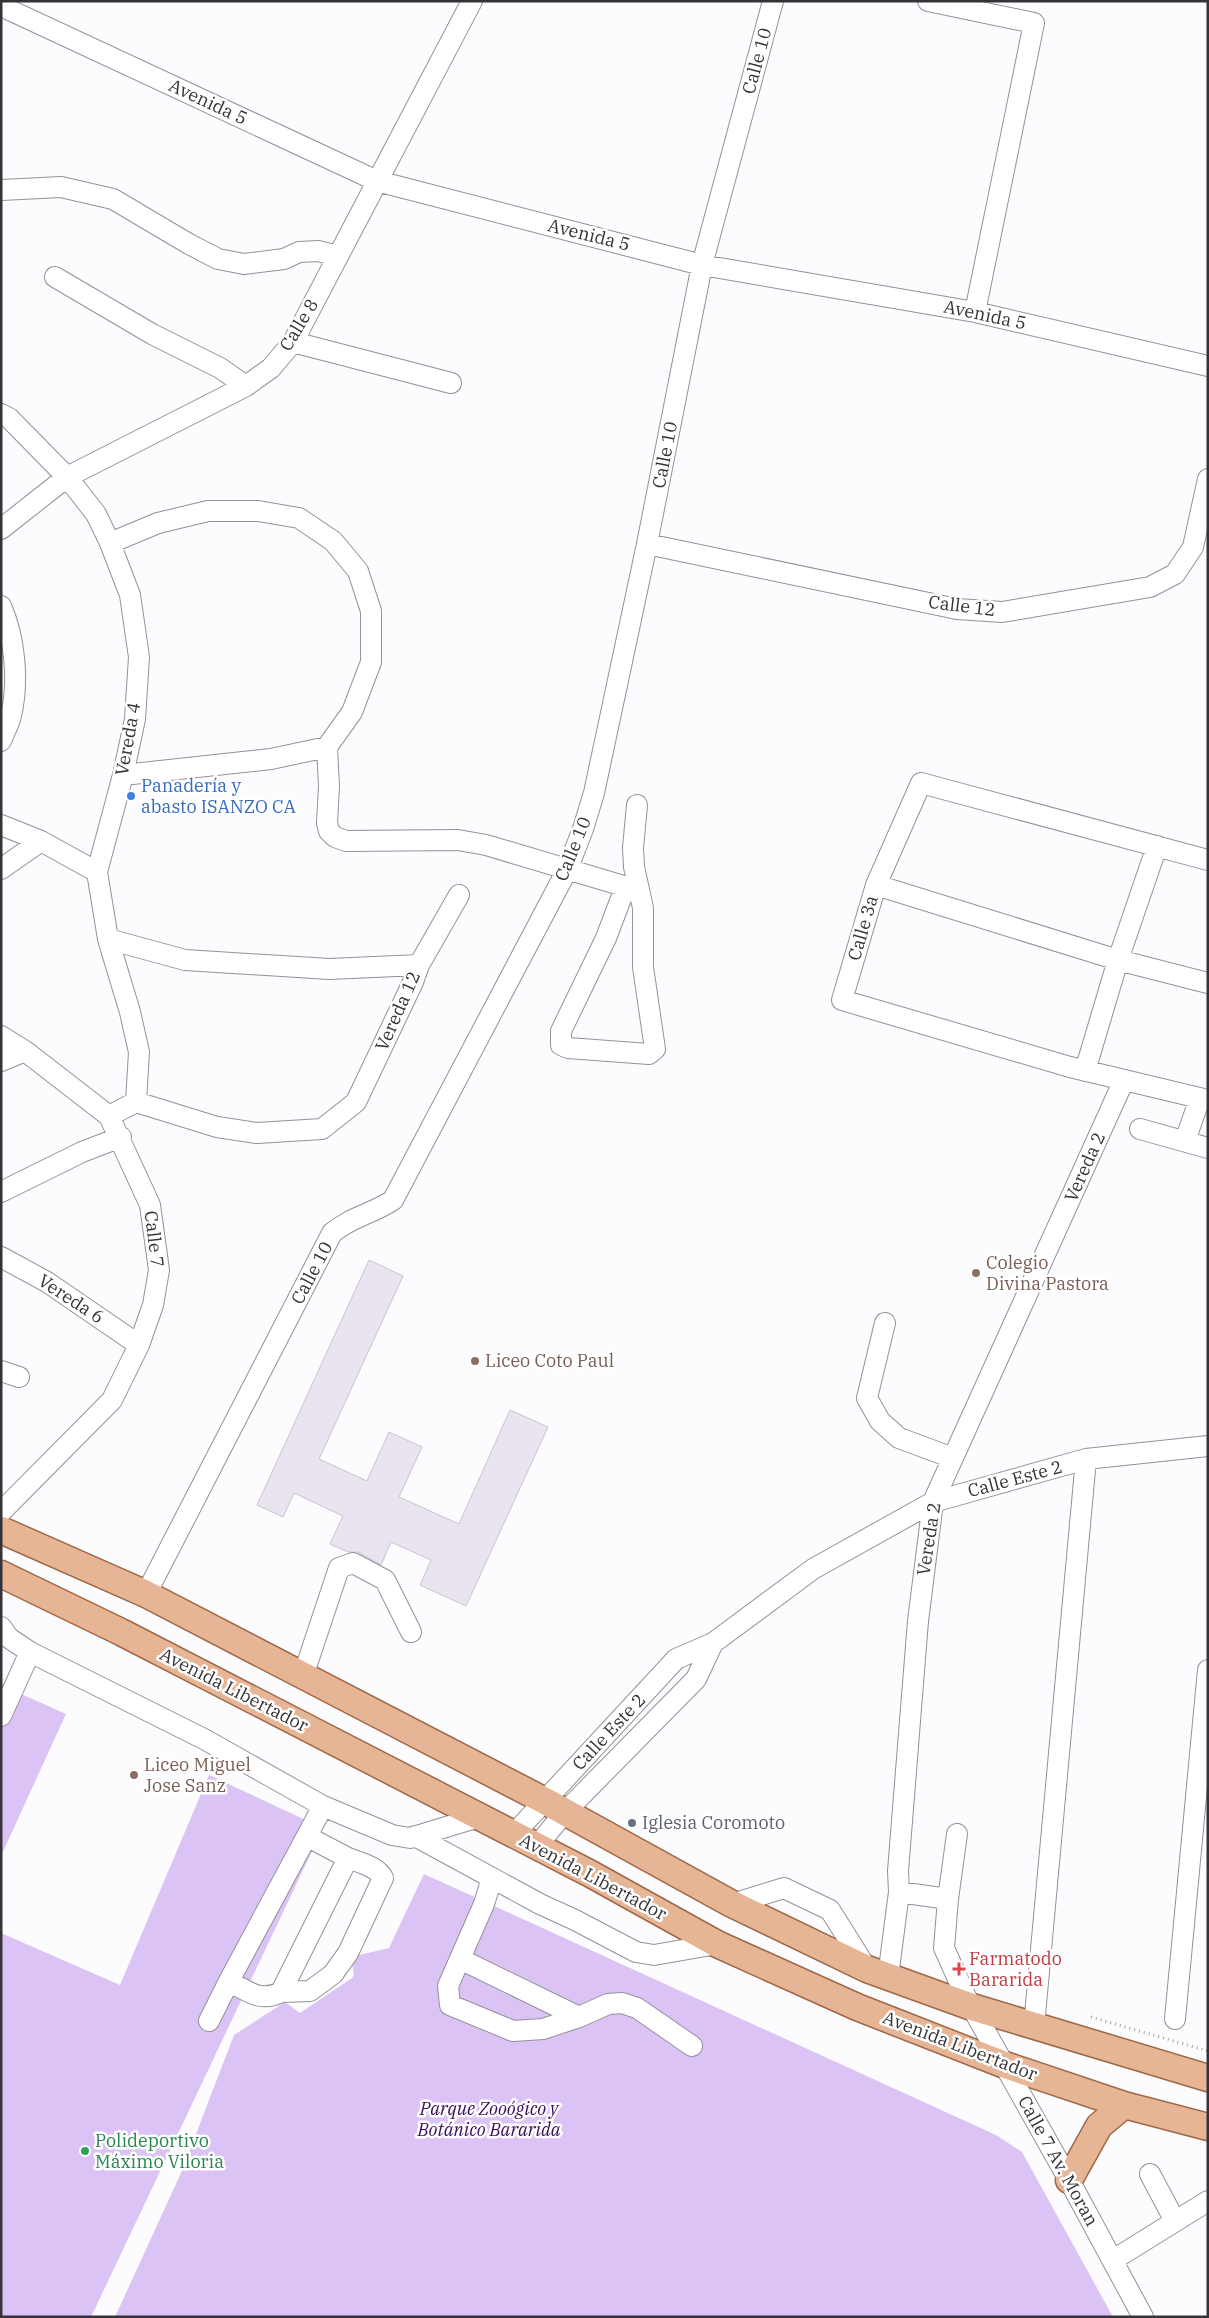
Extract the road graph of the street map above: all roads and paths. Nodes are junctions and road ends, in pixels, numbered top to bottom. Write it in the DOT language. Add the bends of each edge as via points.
graph roads {
  1 [pos="472,1"];
  2 [pos="773,1"];
  3 [pos="928,1"];
  4 [pos="1,6"];
  5 [pos="377,181"];
  6 [pos="1,190"];
  7 [pos="338,256"];
  8 [pos="702,265"];
  9 [pos="55,277"];
  10 [pos="975,312"];
  11 [pos="293,342"];
  12 [pos="1208,366"];
  13 [pos="452,384"];
  14 [pos="246,386"];
  15 [pos="1,414"];
  16 [pos="67,477"];
  17 [pos="1208,479"];
  18 [pos="1,529"];
  19 [pos="110,543"];
  20 [pos="647,544"];
  21 [pos="1,606"];
  22 [pos="1,741"];
  23 [pos="327,747"];
  24 [pos="123,775"];
  25 [pos="638,805"];
  26 [pos="1,825"];
  27 [pos="41,842"];
  28 [pos="1157,846"];
  29 [pos="1208,860"];
  30 [pos="1,869"];
  31 [pos="567,870"];
  32 [pos="97,872"];
  33 [pos="876,885"];
  34 [pos="632,889"];
  35 [pos="459,895"];
  36 [pos="108,939"];
  37 [pos="1118,960"];
  38 [pos="419,965"];
  39 [pos="1208,982"];
  40 [pos="1,1036"];
  41 [pos="25,1051"];
  42 [pos="1,1061"];
  43 [pos="1085,1070"];
  44 [pos="1124,1080"];
  45 [pos="1204,1099"];
  46 [pos="136,1102"];
  47 [pos="110,1116"];
  48 [pos="1140,1129"];
  49 [pos="121,1137"];
  50 [pos="1186,1141"];
  51 [pos="1208,1148"];
  52 [pos="1,1192"];
  53 [pos="1,1257"];
  54 [pos="885,1323"];
  55 [pos="139,1345"];
  56 [pos="1208,1446"];
  57 [pos="953,1458"];
  58 [pos="1086,1459"];
  59 [pos="933,1502"];
  60 [pos="1,1512"];
  61 [pos="1,1530"];
  62 [pos="1,1574"];
  63 [pos="146,1594"];
  64 [pos="411,1632"];
  65 [pos="4,1634"];
  66 [pos="713,1643"];
  67 [pos="30,1652"];
  68 [pos="1208,1670"];
  69 [pos="303,1676"];
  70 [pos="1,1716"];
  71 [pos="323,1806"];
  72 [pos="555,1807"];
  73 [pos="479,1817"];
  74 [pos="957,1834"];
  75 [pos="513,1835"];
  76 [pos="415,1836"];
  77 [pos="308,1837"];
  78 [pos="536,1846"];
  79 [pos="348,1858"];
  80 [pos="492,1878"];
  81 [pos="899,1892"];
  82 [pos="948,1899"];
  83 [pos="732,1904"];
  84 [pos="717,1944"];
  85 [pos="460,1959"];
  86 [pos="877,1973"];
  87 [pos="229,1981"];
  88 [pos="281,1992"];
  89 [pos="972,2007"];
  90 [pos="579,2017"];
  91 [pos="1175,2019"];
  92 [pos="209,2021"];
  93 [pos="1034,2026"];
  94 [pos="692,2046"];
  95 [pos="1004,2065"];
  96 [pos="1208,2078"];
  97 [pos="1124,2105"];
  98 [pos="1208,2127"];
  99 [pos="1150,2174"];
  100 [pos="1069,2180"];
  101 [pos="1208,2201"];
  102 [pos="1175,2221"];
  103 [pos="1113,2260"];
  104 [pos="1143,2317"];
  1 -- 5 [label="street, Calle 8"];
  2 -- 8 [label="street, Calle 10"];
  3 -- 10 [label="street" via="1034,23"];
  4 -- 5 [label="street, Avenida 5"];
  5 -- 7 [label="street, Calle 8"];
  5 -- 8 [label="street, Avenida 5"];
  6 -- 7 [label="street" via="61,187 113,199 189,244 218,258 244,264 284,258 299,252 318,251"];
  7 -- 11 [label="street, Calle 8"];
  8 -- 10 [label="street, Avenida 5"];
  8 -- 20 [label="street, Calle 10"];
  9 -- 14 [label="street" via="152,334 220,368"];
  10 -- 12 [label="street, Avenida 5"];
  11 -- 13 [label="street"];
  11 -- 14 [label="street, Calle 8" via="271,368"];
  14 -- 16 [label="street, Calle 8"];
  15 -- 16 [label="street, Vereda 4"];
  16 -- 18 [label="street, Calle 8"];
  16 -- 19 [label="street, Vereda 4" via="96,514"];
  17 -- 20 [label="street, Calle 12" via="1193,547 1175,574 1150,587 1002,612 957,609"];
  19 -- 23 [label="street" via="158,523 208,511 258,511 300,518 333,541 358,571 371,611 371,662 352,712"];
  19 -- 24 [label="street, Vereda 4" via="130,595 139,657 135,719"];
  20 -- 31 [label="street, Calle 10" via="594,793"];
  21 -- 22 [label="street" via="12,646 15,683 11,716"];
  23 -- 24 [label="street" via="271,760"];
  23 -- 31 [label="street" via="327,823 329,832 335,837 346,841 458,840 486,844"];
  24 -- 32 [label="street, Vereda 4"];
  25 -- 34 [label="street"];
  26 -- 27 [label="street"];
  27 -- 30 [label="street"];
  27 -- 32 [label="street"];
  28 -- 29 [label="street, Calle 3a"];
  28 -- 33 [label="street, Calle 3a" via="921,783"];
  28 -- 37 [label="street"];
  31 -- 34 [label="street"];
  31 -- 63 [label="street, Calle 10" via="393,1200 379,1210 346,1221 332,1233"];
  32 -- 36 [label="street, Vereda 4"];
  33 -- 37 [label="street"];
  33 -- 43 [label="street, Calle 3a" via="842,1000"];
  34 -- 34 [label="street" via="642,908 645,994 655,1049 649,1054 568,1048 561,1045 560,1040 564,1021"];
  35 -- 38 [label="street"];
  36 -- 38 [label="street, Vereda 12" via="185,960 329,969"];
  36 -- 46 [label="street, Vereda 4" via="139,1052"];
  37 -- 39 [label="street"];
  37 -- 43 [label="street"];
  38 -- 46 [label="street, Vereda 12" via="356,1102 322,1130 249,1132 217,1127"];
  40 -- 41 [label="street, Calle 7"];
  41 -- 42 [label="street"];
  41 -- 47 [label="street, Calle 7"];
  43 -- 44 [label="street, Calle 3a"];
  44 -- 45 [label="street, Calle 3a"];
  44 -- 57 [label="street, Vereda 2"];
  45 -- 50 [label="street"];
  46 -- 47 [label="street"];
  47 -- 49 [label="street, Calle 7"];
  48 -- 50 [label="street"];
  49 -- 52 [label="street" via="82,1152"];
  49 -- 55 [label="street, Calle 7" via="150,1204 159,1270 153,1305"];
  50 -- 51 [label="street"];
  53 -- 55 [label="street, Vereda 6" via="47,1282"];
  54 -- 57 [label="street" via="867,1398 880,1421 899,1438"];
  55 -- 60 [label="street, Calle 7" via="112,1400"];
  56 -- 58 [label="street, Calle Este 2"];
  57 -- 59 [label="street, Vereda 2"];
  58 -- 59 [label="street, Calle Este 2"];
  58 -- 93 [label="street"];
  59 -- 66 [label="street, Calle Este 2" via="813,1569"];
  59 -- 81 [label="street, Vereda 2" via="918,1621"];
  61 -- 63 [label="main road"];
  62 -- 73 [label="main road, Avenida Libertador" via="121,1632"];
  63 -- 69 [label="main road"];
  64 -- 69 [label="street" via="385,1580 353,1563 339,1568"];
  65 -- 67 [label="street"];
  66 -- 72 [label="street, Calle Este 2" via="696,1679"];
  66 -- 72 [label="street, Calle Este 2" via="676,1659"];
  67 -- 70 [label="street"];
  67 -- 71 [label="street" via="204,1739"];
  68 -- 91 [label="street"];
  69 -- 72 [label="main road"];
  71 -- 76 [label="street" via="392,1835"];
  71 -- 77 [label="street"];
  72 -- 75 [label="street, Calle Este 2"];
  72 -- 78 [label="street, Calle Este 2"];
  72 -- 83 [label="main road"];
  73 -- 75 [label="main road, Avenida Libertador"];
  73 -- 76 [label="street"];
  74 -- 82 [label="street, Calle 7 Av. Moran"];
  75 -- 78 [label="main road, Avenida Libertador"];
  76 -- 80 [label="street"];
  77 -- 79 [label="street"];
  77 -- 87 [label="street"];
  78 -- 84 [label="main road, Avenida Libertador"];
  79 -- 88 [label="street"];
  79 -- 88 [label="street" via="374,1868 383,1878 348,1953 333,1974 310,1992"];
  80 -- 84 [label="street" via="636,1952 654,1955"];
  80 -- 85 [label="street"];
  81 -- 82 [label="street"];
  81 -- 86 [label="street, Vereda 2"];
  82 -- 89 [label="street, Calle 7 Av. Moran" via="944,1948"];
  83 -- 86 [label="main road"];
  83 -- 86 [label="street" via="784,1888 830,1910"];
  84 -- 95 [label="main road, Avenida Libertador" via="856,2007"];
  85 -- 90 [label="street"];
  85 -- 90 [label="street" via="448,1986 450,2005 513,2031 542,2029"];
  86 -- 89 [label="main road"];
  87 -- 88 [label="street" via="255,1995 271,1998"];
  87 -- 92 [label="street"];
  89 -- 93 [label="main road"];
  89 -- 95 [label="street, Calle 7 Av. Moran"];
  90 -- 94 [label="street" via="608,2004 622,2002 637,2008"];
  93 -- 96 [label="main road"];
  95 -- 97 [label="main road, Avenida Libertador"];
  95 -- 100 [label="street, Calle 7 Av. Moran"];
  97 -- 98 [label="main road, Avenida Libertador"];
  97 -- 100 [label="main road" via="1099,2126"];
  99 -- 102 [label="street"];
  100 -- 103 [label="street, Calle 7 Av. Moran"];
  101 -- 102 [label="street"];
  102 -- 103 [label="street"];
  103 -- 104 [label="street, Calle 7 Av. Moran"];
}
